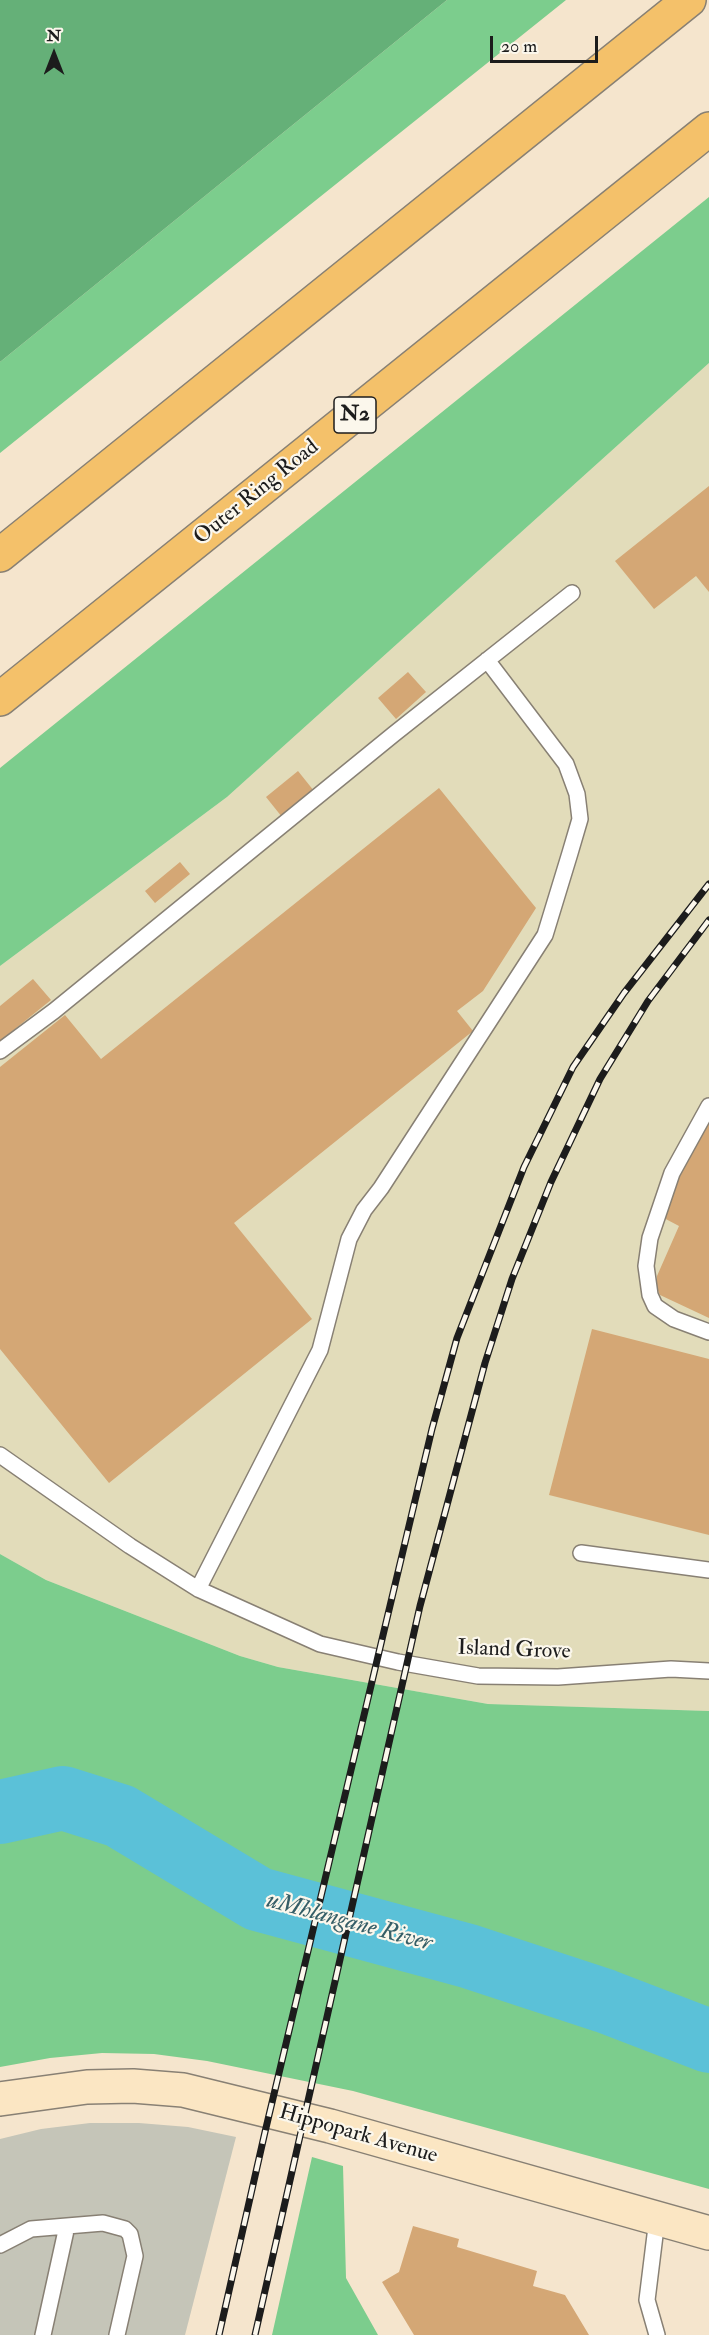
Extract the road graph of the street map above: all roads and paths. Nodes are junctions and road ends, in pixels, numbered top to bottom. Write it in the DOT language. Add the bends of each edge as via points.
graph roads {
  1 [pos="689,0"];
  2 [pos="709,129"];
  3 [pos="0,555"];
  4 [pos="572,593"];
  5 [pos="487,660"];
  6 [pos="0,699"];
  7 [pos="0,1051"];
  8 [pos="709,1106"];
  9 [pos="709,1332"];
  10 [pos="0,1455"];
  11 [pos="581,1553"];
  12 [pos="709,1570"];
  13 [pos="198,1589"];
  14 [pos="709,1671"];
  15 [pos="0,2099"];
  16 [pos="657,2219"];
  17 [pos="67,2226"];
  18 [pos="709,2233"];
  19 [pos="0,2246"];
  20 [pos="43,2335"];
  21 [pos="117,2335"];
  22 [pos="657,2335"];
  1 -- 3 [label="highway"];
  2 -- 6 [label="highway, Outer Ring Road / N2"];
  4 -- 5 [label="lane"];
  5 -- 7 [label="lane"];
  5 -- 13 [label="lane" via="566,764 577,794 580,819 545,935 364,1210 349,1239 320,1350"];
  8 -- 9 [label="lane" via="672,1173 650,1238 646,1279 656,1306 674,1319"];
  10 -- 13 [label="lane, Island Grove"];
  11 -- 12 [label="lane"];
  13 -- 14 [label="lane, Island Grove" via="320,1644 478,1676"];
  15 -- 16 [label="street, Hippopark Avenue" via="87,2087 183,2090 330,2126"];
  16 -- 18 [label="street, Hippopark Avenue"];
  16 -- 22 [label="lane" via="647,2300"];
  17 -- 19 [label="lane" via="31,2229"];
  17 -- 20 [label="lane"];
  17 -- 21 [label="lane" via="103,2223 116,2225 130,2234 135,2256"];
}
